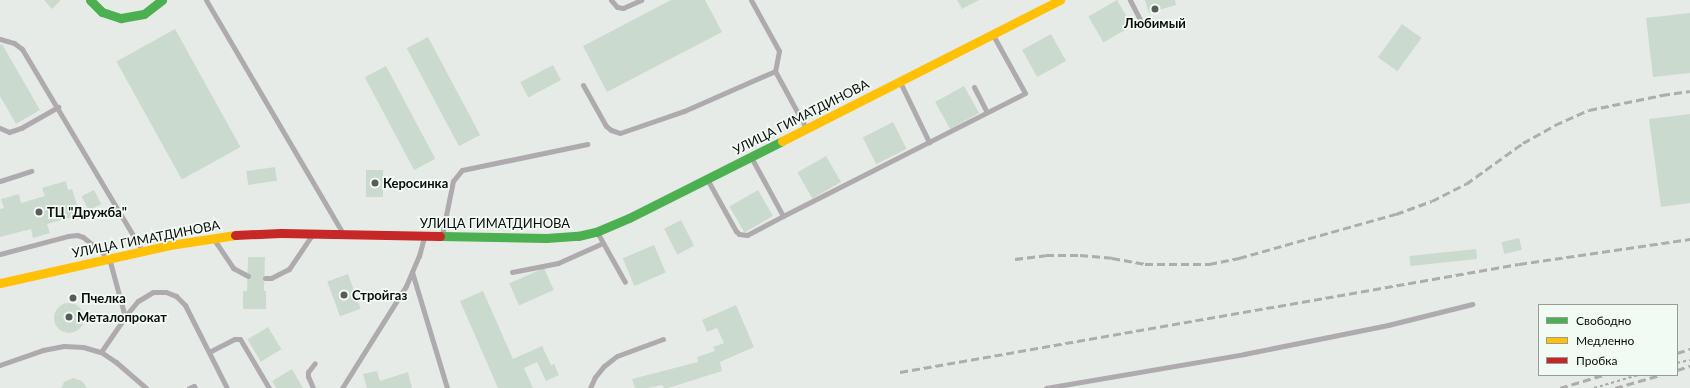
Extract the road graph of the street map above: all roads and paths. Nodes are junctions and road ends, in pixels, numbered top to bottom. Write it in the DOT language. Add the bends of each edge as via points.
graph roads {
  1 [pos="90,0"];
  2 [pos="162,0"];
  3 [pos="206,0"];
  4 [pos="611,0"];
  5 [pos="641,0"];
  6 [pos="751,0"];
  7 [pos="1060,0"];
  8 [pos="1130,0"];
  9 [pos="1047,3"];
  10 [pos="1140,20"];
  11 [pos="992,34"];
  12 [pos="0,39"];
  13 [pos="776,71"];
  14 [pos="900,81"];
  15 [pos="583,85"];
  16 [pos="974,87"];
  17 [pos="58,108"];
  18 [pos="987,112"];
  19 [pos="0,128"];
  20 [pos="806,129"];
  21 [pos="929,142"];
  22 [pos="587,144"];
  23 [pos="750,157"];
  24 [pos="31,171"];
  25 [pos="707,179"];
  26 [pos="0,181"];
  27 [pos="783,216"];
  28 [pos="596,232"];
  29 [pos="313,234"];
  30 [pos="343,234"];
  31 [pos="424,236"];
  32 [pos="441,236"];
  33 [pos="213,238"];
  34 [pos="603,244"];
  35 [pos="142,251"];
  36 [pos="0,254"];
  37 [pos="109,258"];
  38 [pos="412,272"];
  39 [pos="512,272"];
  40 [pos="248,276"];
  41 [pos="265,278"];
  42 [pos="625,282"];
  43 [pos="0,283"];
  44 [pos="1472,304"];
  45 [pos="125,317"];
  46 [pos="663,339"];
  47 [pos="101,352"];
  48 [pos="209,352"];
  49 [pos="1690,360"];
  50 [pos="315,363"];
  51 [pos="1678,363"];
  52 [pos="0,365"];
  53 [pos="1635,376"];
  54 [pos="342,387"];
  55 [pos="146,388"];
  56 [pos="189,388"];
  57 [pos="194,388"];
  58 [pos="227,388"];
  59 [pos="268,388"];
  60 [pos="313,388"];
  61 [pos="448,388"];
  62 [pos="590,388"];
  63 [pos="1046,388"];
  64 [pos="1594,388"];
  1 -- 2 [label="main road" via="102,12 121,18 144,14"];
  3 -- 30 [label="lane"];
  4 -- 5 [label="lane" via="617,7 623,8"];
  6 -- 13 [label="lane" via="779,50"];
  7 -- 9 [label="main road, УЛИЦА ГИМАТДИНОВА"];
  8 -- 10 [label="lane"];
  9 -- 11 [label="main road, УЛИЦА ГИМАТДИНОВА"];
  11 -- 14 [label="main road, УЛИЦА ГИМАТДИНОВА"];
  11 -- 18 [label="lane" via="1025,93"];
  12 -- 17 [label="lane" via="14,42 22,49"];
  13 -- 15 [label="lane" via="684,111 620,133 606,126"];
  13 -- 20 [label="lane"];
  14 -- 20 [label="main road, УЛИЦА ГИМАТДИНОВА"];
  14 -- 21 [label="lane"];
  16 -- 18 [label="lane"];
  17 -- 19 [label="lane" via="21,128 9,132"];
  17 -- 35 [label="lane"];
  18 -- 21 [label="lane"];
  20 -- 23 [label="main road, УЛИЦА ГИМАТДИНОВА"];
  21 -- 27 [label="lane"];
  22 -- 32 [label="lane" via="462,170 453,181"];
  23 -- 25 [label="main road, УЛИЦА ГИМАТДИНОВА"];
  23 -- 27 [label="lane"];
  24 -- 26 [label="lane"];
  25 -- 27 [label="lane" via="739,234 747,234"];
  25 -- 28 [label="main road, УЛИЦА ГИМАТДИНОВА"];
  28 -- 32 [label="main road, УЛИЦА ГИМАТДИНОВА" via="565,237"];
  28 -- 34 [label="lane"];
  29 -- 30 [label="main road, УЛИЦА ГИМАТДИНОВА"];
  29 -- 33 [label="main road, УЛИЦА ГИМАТДИНОВА" via="281,233"];
  29 -- 41 [label="lane" via="289,270"];
  30 -- 31 [label="main road, УЛИЦА ГИМАТДИНОВА"];
  31 -- 32 [label="main road, УЛИЦА ГИМАТДИНОВА"];
  31 -- 38 [label="lane"];
  33 -- 35 [label="main road, УЛИЦА ГИМАТДИНОВА"];
  33 -- 40 [label="lane" via="233,268"];
  34 -- 39 [label="lane" via="558,263"];
  34 -- 42 [label="lane"];
  35 -- 37 [label="main road, УЛИЦА ГИМАТДИНОВА"];
  36 -- 37 [label="lane" via="77,236 83,237"];
  37 -- 43 [label="main road, УЛИЦА ГИМАТДИНОВА"];
  37 -- 45 [label="lane"];
  38 -- 54 [label="lane" via="406,286"];
  38 -- 61 [label="lane"];
  44 -- 63 [label="lane" via="1252,352"];
  45 -- 47 [label="lane"];
  45 -- 48 [label="lane" via="138,301 153,292 166,292 176,296 185,305"];
  46 -- 62 [label="lane" via="617,356 604,366"];
  47 -- 52 [label="lane" via="83,347 64,346 43,350"];
  47 -- 55 [label="lane"];
  48 -- 58 [label="lane"];
  48 -- 59 [label="lane" via="240,339"];
  49 -- 51 [label="path"];
  50 -- 60 [label="lane" via="308,372"];
  53 -- 64 [label="path"];
  56 -- 57 [label="lane"];
}
